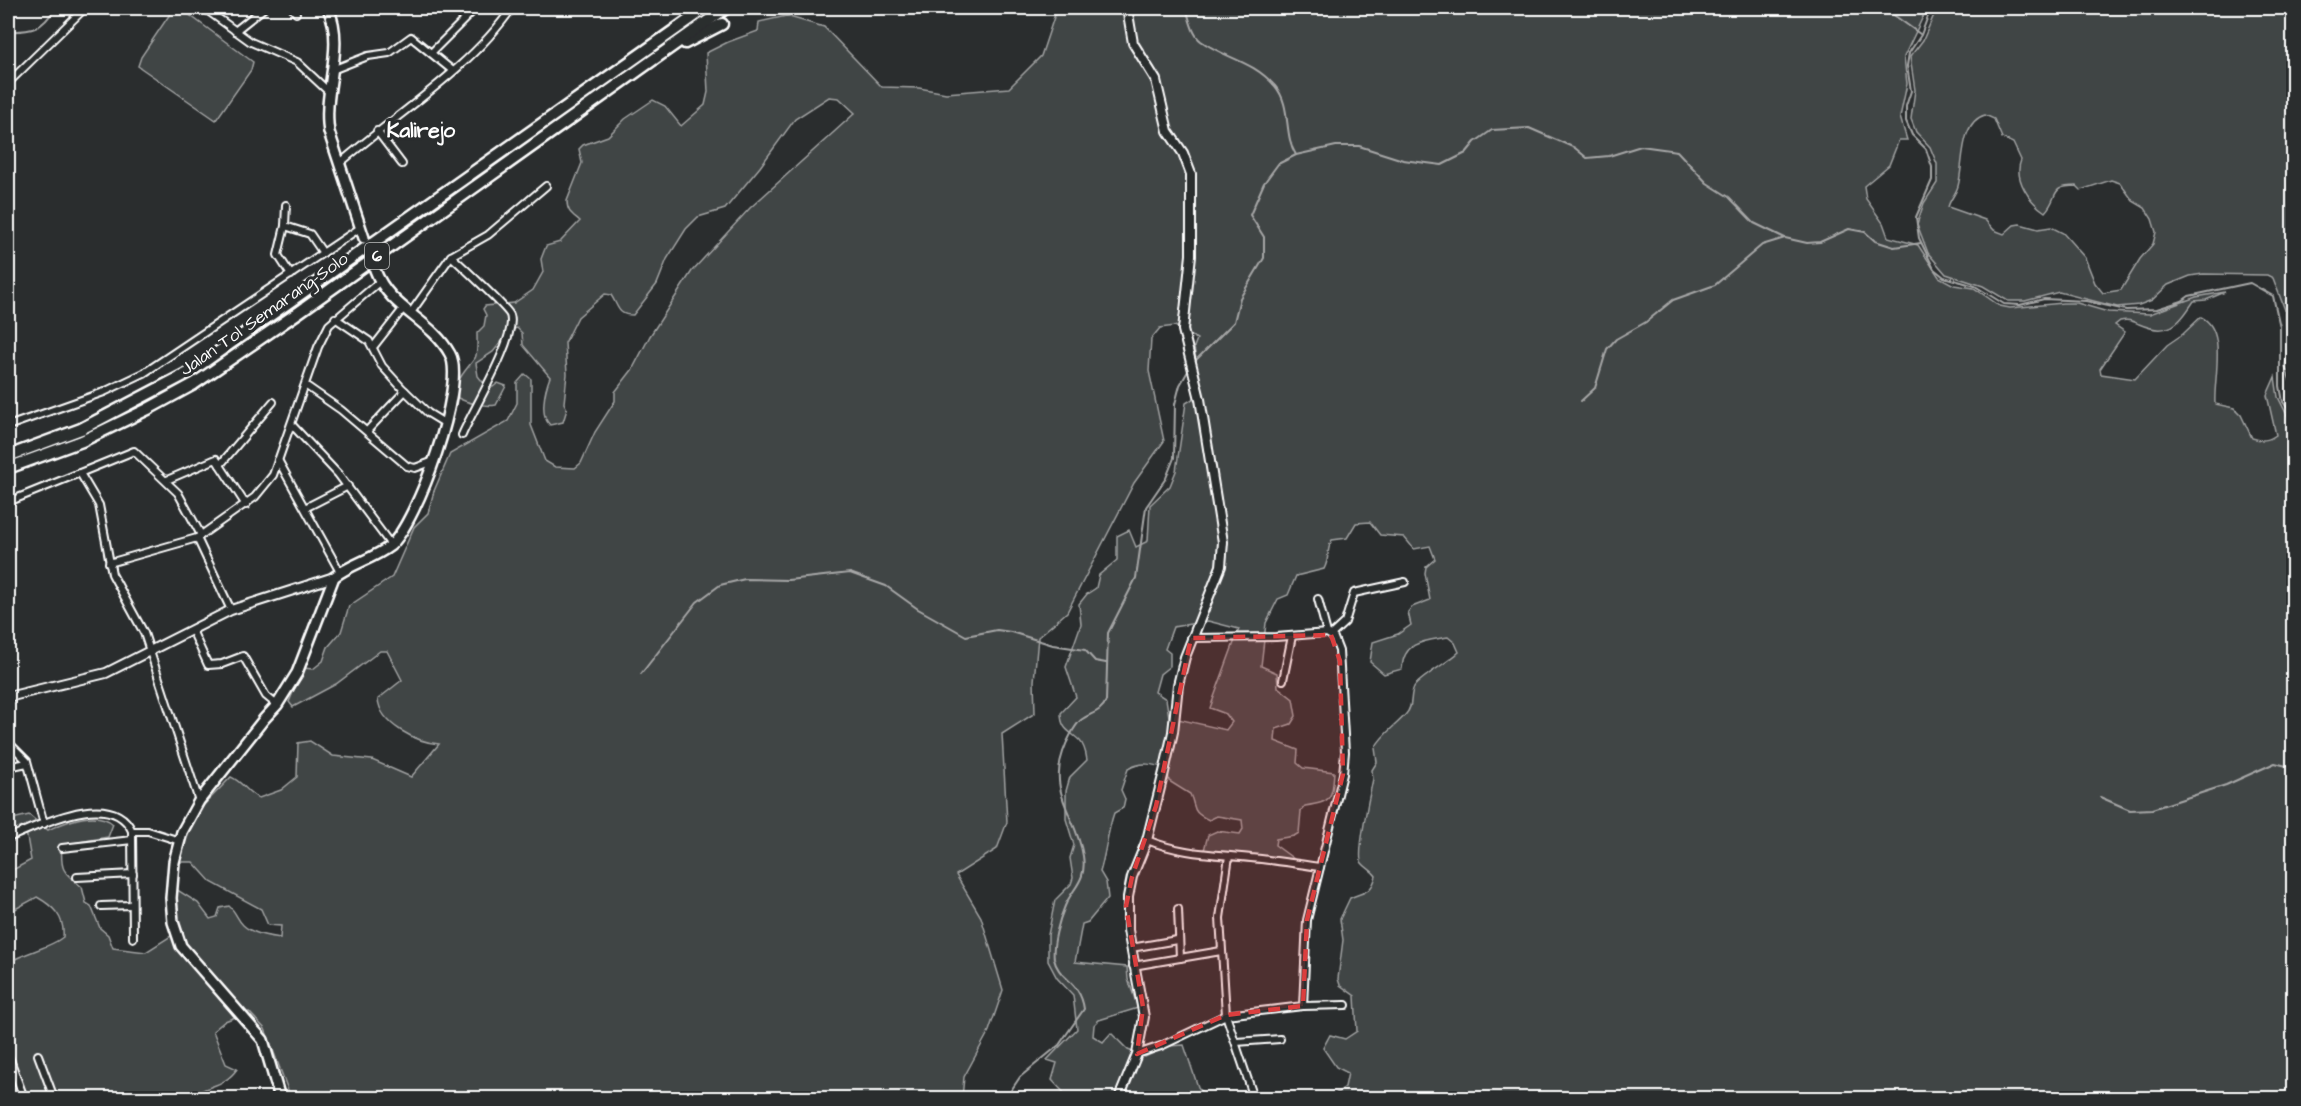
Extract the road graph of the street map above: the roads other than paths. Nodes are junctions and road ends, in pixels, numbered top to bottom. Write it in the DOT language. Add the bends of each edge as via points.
graph roads {
  1 [pos="85,8"];
  2 [pos="204,8"];
  3 [pos="264,8"];
  4 [pos="328,8"];
  5 [pos="476,8"];
  6 [pos="512,8"];
  7 [pos="706,8"];
  8 [pos="726,8"];
  9 [pos="1127,8"];
  10 [pos="722,24"];
  11 [pos="235,31"];
  12 [pos="431,53"];
  13 [pos="656,58"];
  14 [pos="332,70"];
  15 [pos="453,71"];
  16 [pos="590,81"];
  17 [pos="8,83"];
  18 [pos="330,93"];
  19 [pos="573,102"];
  20 [pos="377,131"];
  21 [pos="339,164"];
  22 [pos="402,164"];
  23 [pos="546,186"];
  24 [pos="286,205"];
  25 [pos="285,226"];
  26 [pos="360,228"];
  27 [pos="364,238"];
  28 [pos="323,253"];
  29 [pos="451,256"];
  30 [pos="375,270"];
  31 [pos="291,275"];
  32 [pos="379,282"];
  33 [pos="406,312"];
  34 [pos="335,318"];
  35 [pos="374,346"];
  36 [pos="305,385"];
  37 [pos="405,391"];
  38 [pos="273,402"];
  39 [pos="446,424"];
  40 [pos="292,425"];
  41 [pos="8,426"];
  42 [pos="367,431"];
  43 [pos="462,435"];
  44 [pos="8,456"];
  45 [pos="278,459"];
  46 [pos="434,461"];
  47 [pos="220,465"];
  48 [pos="8,468"];
  49 [pos="80,472"];
  50 [pos="167,480"];
  51 [pos="348,486"];
  52 [pos="8,502"];
  53 [pos="246,506"];
  54 [pos="305,508"];
  55 [pos="199,537"];
  56 [pos="391,545"];
  57 [pos="109,563"];
  58 [pos="337,574"];
  59 [pos="320,581"];
  60 [pos="1404,582"];
  61 [pos="326,591"];
  62 [pos="1318,598"];
  63 [pos="231,610"];
  64 [pos="192,630"];
  65 [pos="1329,634"];
  66 [pos="1292,636"];
  67 [pos="1191,638"];
  68 [pos="150,652"];
  69 [pos="1283,680"];
  70 [pos="8,697"];
  71 [pos="277,705"];
  72 [pos="8,742"];
  73 [pos="27,763"];
  74 [pos="8,767"];
  75 [pos="199,801"];
  76 [pos="44,824"];
  77 [pos="132,831"];
  78 [pos="8,838"];
  79 [pos="132,840"];
  80 [pos="1147,840"];
  81 [pos="180,841"];
  82 [pos="62,848"];
  83 [pos="1229,856"];
  84 [pos="1320,867"];
  85 [pos="133,874"];
  86 [pos="77,878"];
  87 [pos="132,905"];
  88 [pos="101,906"];
  89 [pos="1178,909"];
  90 [pos="133,938"];
  91 [pos="1177,940"];
  92 [pos="1131,948"];
  93 [pos="1221,951"];
  94 [pos="1180,958"];
  95 [pos="1133,966"];
  96 [pos="1346,1005"];
  97 [pos="1303,1006"];
  98 [pos="1226,1015"];
  99 [pos="1280,1039"];
  100 [pos="1236,1042"];
  101 [pos="8,1054"];
  102 [pos="1137,1054"];
  103 [pos="38,1055"];
  104 [pos="24,1098"];
  105 [pos="54,1098"];
  106 [pos="280,1098"];
  107 [pos="1119,1098"];
  108 [pos="1254,1098"];
  1 -- 17 [label="street"];
  2 -- 11 [label="street"];
  3 -- 11 [label="street"];
  4 -- 14 [label="main road" via="334,25"];
  5 -- 12 [label="street"];
  6 -- 15 [label="street" via="481,47"];
  7 -- 19 [label="highway, Jalan Tol Semarang–Solo / 6"];
  8 -- 13 [label="highway, Jalan Tol Semarang–Solo / 6"];
  9 -- 67 [label="street" via="1133,43 1156,80 1168,131 1191,174 1191,255 1183,318 1218,504 1223,556"];
  10 -- 13 [label="highway"];
  11 -- 18 [label="street" via="261,48 297,62"];
  12 -- 14 [label="street" via="411,37 389,53 368,56"];
  12 -- 15 [label="street"];
  13 -- 48 [label="highway, Jalan Tol Semarang–Solo / 6" via="194,384 82,441"];
  14 -- 18 [label="main road"];
  15 -- 20 [label="street"];
  16 -- 19 [label="highway"];
  18 -- 21 [label="main road" via="327,122"];
  19 -- 44 [label="highway, Jalan Tol Semarang–Solo / 6" via="190,372 81,429"];
  20 -- 21 [label="street"];
  20 -- 22 [label="street"];
  21 -- 26 [label="main road"];
  23 -- 29 [label="street" via="488,235"];
  24 -- 25 [label="street"];
  25 -- 28 [label="street" via="310,234"];
  25 -- 31 [label="street" via="278,255"];
  26 -- 27 [label="main road"];
  26 -- 28 [label="street"];
  28 -- 31 [label="street"];
  29 -- 33 [label="street"];
  29 -- 43 [label="street" via="506,309 511,323 507,344"];
  30 -- 32 [label="main road"];
  31 -- 41 [label="street" via="144,373 104,392"];
  32 -- 33 [label="main road"];
  32 -- 34 [label="street"];
  33 -- 35 [label="street"];
  33 -- 39 [label="main road" via="441,343 452,359"];
  34 -- 35 [label="street"];
  34 -- 36 [label="street" via="318,347"];
  35 -- 37 [label="street" via="382,366"];
  36 -- 40 [label="street"];
  36 -- 42 [label="street"];
  37 -- 39 [label="street"];
  37 -- 42 [label="street"];
  38 -- 47 [label="street"];
  39 -- 46 [label="main road"];
  40 -- 45 [label="street"];
  40 -- 51 [label="street"];
  42 -- 46 [label="street" via="409,467 418,468"];
  45 -- 53 [label="street" via="268,482"];
  45 -- 54 [label="street"];
  46 -- 56 [label="main road" via="411,518"];
  47 -- 50 [label="street" via="213,459"];
  47 -- 53 [label="street"];
  49 -- 50 [label="street" via="134,451"];
  49 -- 52 [label="street"];
  49 -- 57 [label="street" via="99,505"];
  50 -- 55 [label="street" via="183,500"];
  51 -- 54 [label="street"];
  51 -- 56 [label="street"];
  53 -- 55 [label="street"];
  54 -- 58 [label="street"];
  55 -- 57 [label="street"];
  55 -- 63 [label="street"];
  56 -- 58 [label="main road"];
  57 -- 68 [label="street"];
  58 -- 59 [label="street"];
  58 -- 61 [label="main road"];
  59 -- 61 [label="main road"];
  59 -- 63 [label="street"];
  60 -- 65 [label="street" via="1354,593 1345,622"];
  61 -- 71 [label="main road" via="297,674"];
  62 -- 65 [label="street"];
  63 -- 64 [label="street"];
  64 -- 68 [label="street"];
  64 -- 71 [label="street" via="208,665 243,656 266,696"];
  65 -- 66 [label="street"];
  65 -- 84 [label="street" via="1339,651 1345,752"];
  66 -- 67 [label="street"];
  66 -- 69 [label="street"];
  67 -- 80 [label="street"];
  68 -- 70 [label="street" via="100,675"];
  68 -- 75 [label="street"];
  71 -- 75 [label="main road"];
  72 -- 73 [label="street"];
  73 -- 74 [label="street"];
  73 -- 76 [label="street"];
  75 -- 81 [label="main road"];
  76 -- 77 [label="street" via="97,809 115,816"];
  76 -- 78 [label="street"];
  77 -- 79 [label="street"];
  77 -- 81 [label="street" via="148,831"];
  79 -- 82 [label="street"];
  79 -- 85 [label="street"];
  80 -- 83 [label="street" via="1189,853"];
  80 -- 92 [label="street" via="1132,877 1126,906"];
  81 -- 106 [label="main road" via="171,898 181,946 262,1040"];
  83 -- 84 [label="street"];
  83 -- 93 [label="street" via="1220,918"];
  84 -- 97 [label="street" via="1307,920"];
  85 -- 86 [label="street"];
  85 -- 87 [label="street"];
  87 -- 88 [label="street"];
  87 -- 90 [label="street"];
  89 -- 91 [label="street"];
  91 -- 92 [label="street"];
  91 -- 94 [label="street"];
  92 -- 95 [label="street"];
  93 -- 94 [label="street"];
  93 -- 98 [label="street"];
  94 -- 95 [label="street"];
  95 -- 102 [label="street" via="1144,1017"];
  96 -- 97 [label="street"];
  97 -- 98 [label="street"];
  98 -- 100 [label="street"];
  98 -- 102 [label="street"];
  99 -- 100 [label="street"];
  100 -- 108 [label="street"];
  101 -- 104 [label="street"];
  102 -- 107 [label="street"];
  103 -- 105 [label="street"];
}
